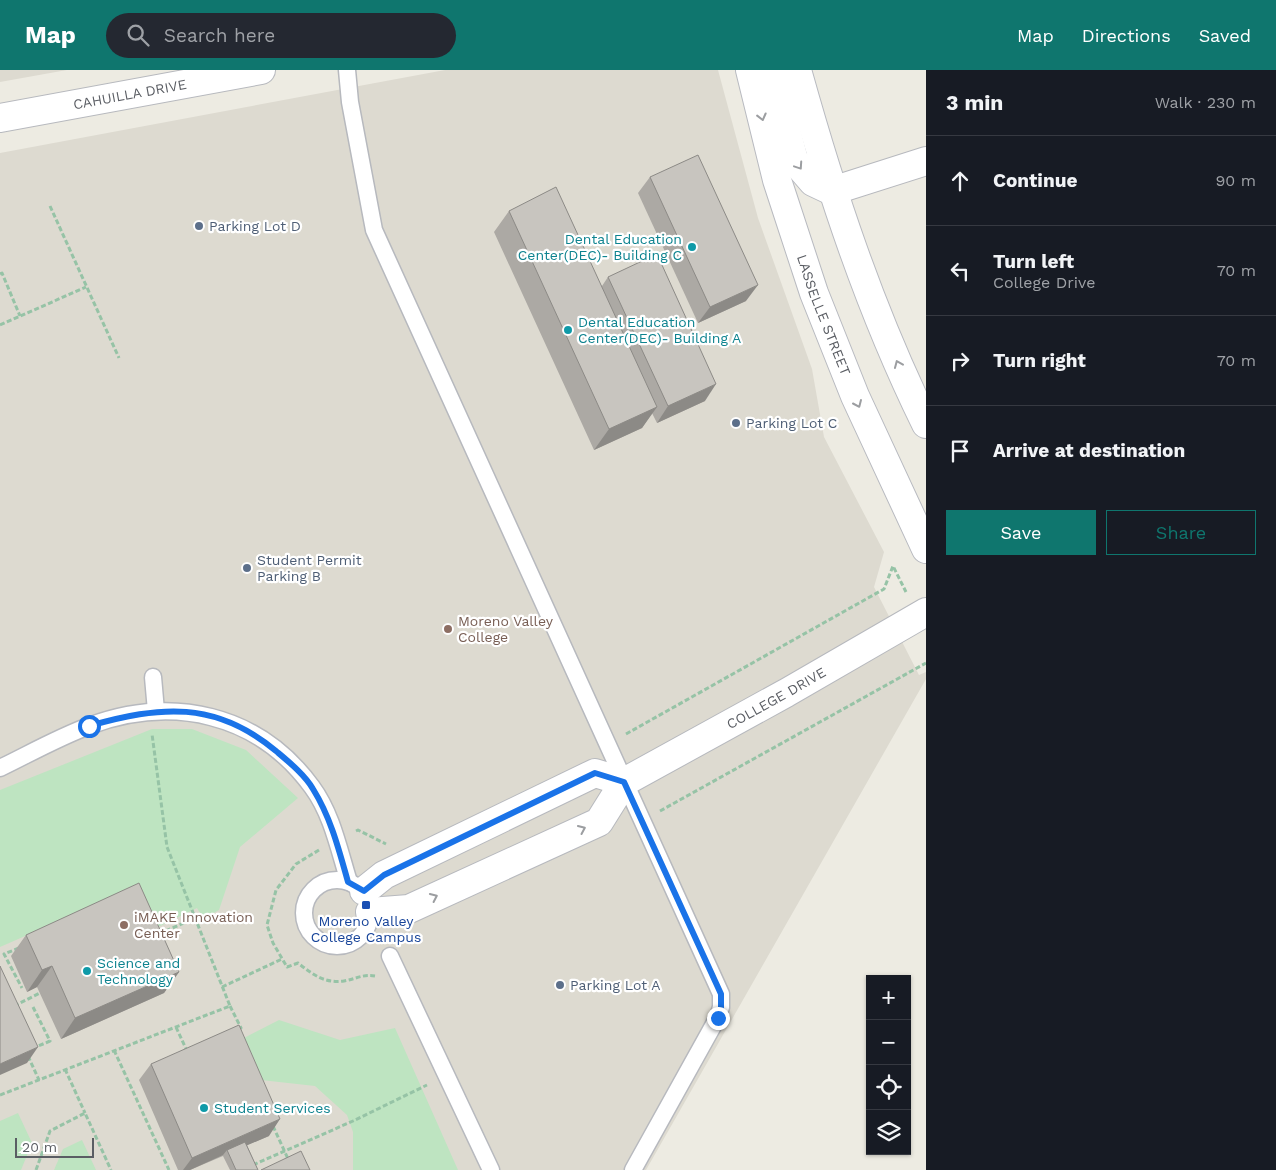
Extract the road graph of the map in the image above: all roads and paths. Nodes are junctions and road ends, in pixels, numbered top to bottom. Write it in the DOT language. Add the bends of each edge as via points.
graph roads {
  1 [pos="261,70"];
  2 [pos="347,70"];
  3 [pos="750,70"];
  4 [pos="770,70"];
  5 [pos="797,70"];
  6 [pos="0,118"];
  7 [pos="926,161"];
  8 [pos="832,191"];
  9 [pos="50,206"];
  10 [pos="0,274"];
  11 [pos="86,286"];
  12 [pos="20,316"];
  13 [pos="0,325"];
  14 [pos="119,358"];
  15 [pos="926,424"];
  16 [pos="926,549"];
  17 [pos="926,612"];
  18 [pos="153,677"];
  19 [pos="156,711"];
  20 [pos="145,732"];
  21 [pos="0,768"];
  22 [pos="624,782"];
  23 [pos="361,895"];
  24 [pos="195,918"];
  25 [pos="150,938"];
  26 [pos="23,946"];
  27 [pos="390,956"];
  28 [pos="282,959"];
  29 [pos="222,987"];
  30 [pos="22,988"];
  31 [pos="40,993"];
  32 [pos="230,1006"];
  33 [pos="33,1007"];
  34 [pos="7,1010"];
  35 [pos="176,1027"];
  36 [pos="231,1034"];
  37 [pos="33,1049"];
  38 [pos="114,1050"];
  39 [pos="26,1052"];
  40 [pos="190,1058"];
  41 [pos="65,1070"];
  42 [pos="39,1080"];
  43 [pos="428,1084"];
  44 [pos="0,1095"];
  45 [pos="85,1113"];
  46 [pos="272,1124"];
  47 [pos="284,1150"];
  48 [pos="290,1164"];
  49 [pos="250,1166"];
  50 [pos="36,1170"];
  51 [pos="111,1170"];
  52 [pos="169,1170"];
  53 [pos="491,1170"];
  54 [pos="633,1170"];
  1 -- 6 [label="street, CAHUILLA DRIVE"];
  2 -- 22 [label="lane" via="374,230"];
  3 -- 16 [label="street, LASSELLE STREET, one-way" via="777,180 814,293 855,396"];
  4 -- 8 [label="street, one-way" via="794,160 813,182"];
  5 -- 8 [label="street"];
  7 -- 8 [label="street"];
  15 -- 8 [label="street, one-way" via="873,306"];
  9 -- 11 [label="path"];
  10 -- 12 [label="path"];
  11 -- 12 [label="path"];
  11 -- 14 [label="path"];
  12 -- 13 [label="path"];
  17 -- 22 [label="street, COLLEGE DRIVE"];
  18 -- 19 [label="lane"];
  19 -- 21 [label="lane" via="89,726"];
  19 -- 23 [label="lane" via="196,712 229,722 261,739 288,761 312,787"];
  20 -- 24 [label="path" via="153,735 167,847"];
  22 -- 23 [label="street" via="595,773 384,875"];
  23 -- 22 [label="street, COLLEGE DRIVE, one-way" via="409,909 599,822"];
  22 -- 54 [label="lane" via="721,994 718,1018"];
  24 -- 25 [label="path"];
  24 -- 29 [label="path"];
  26 -- 30 [label="path" via="4,954"];
  27 -- 53 [label="lane"];
  28 -- 29 [label="path"];
  29 -- 32 [label="path"];
  31 -- 34 [label="path, bridge"];
  32 -- 35 [label="path"];
  32 -- 36 [label="path" via="241,1028"];
  33 -- 37 [label="path" via="50,1041"];
  35 -- 38 [label="path"];
  35 -- 40 [label="path"];
  38 -- 41 [label="path"];
  38 -- 52 [label="path"];
  39 -- 42 [label="path"];
  41 -- 42 [label="path"];
  41 -- 45 [label="path"];
  42 -- 44 [label="path"];
  43 -- 47 [label="path"];
  45 -- 50 [label="path" via="50,1131"];
  45 -- 51 [label="path"];
  46 -- 47 [label="path"];
  47 -- 48 [label="path"];
  47 -- 49 [label="path"];
}
